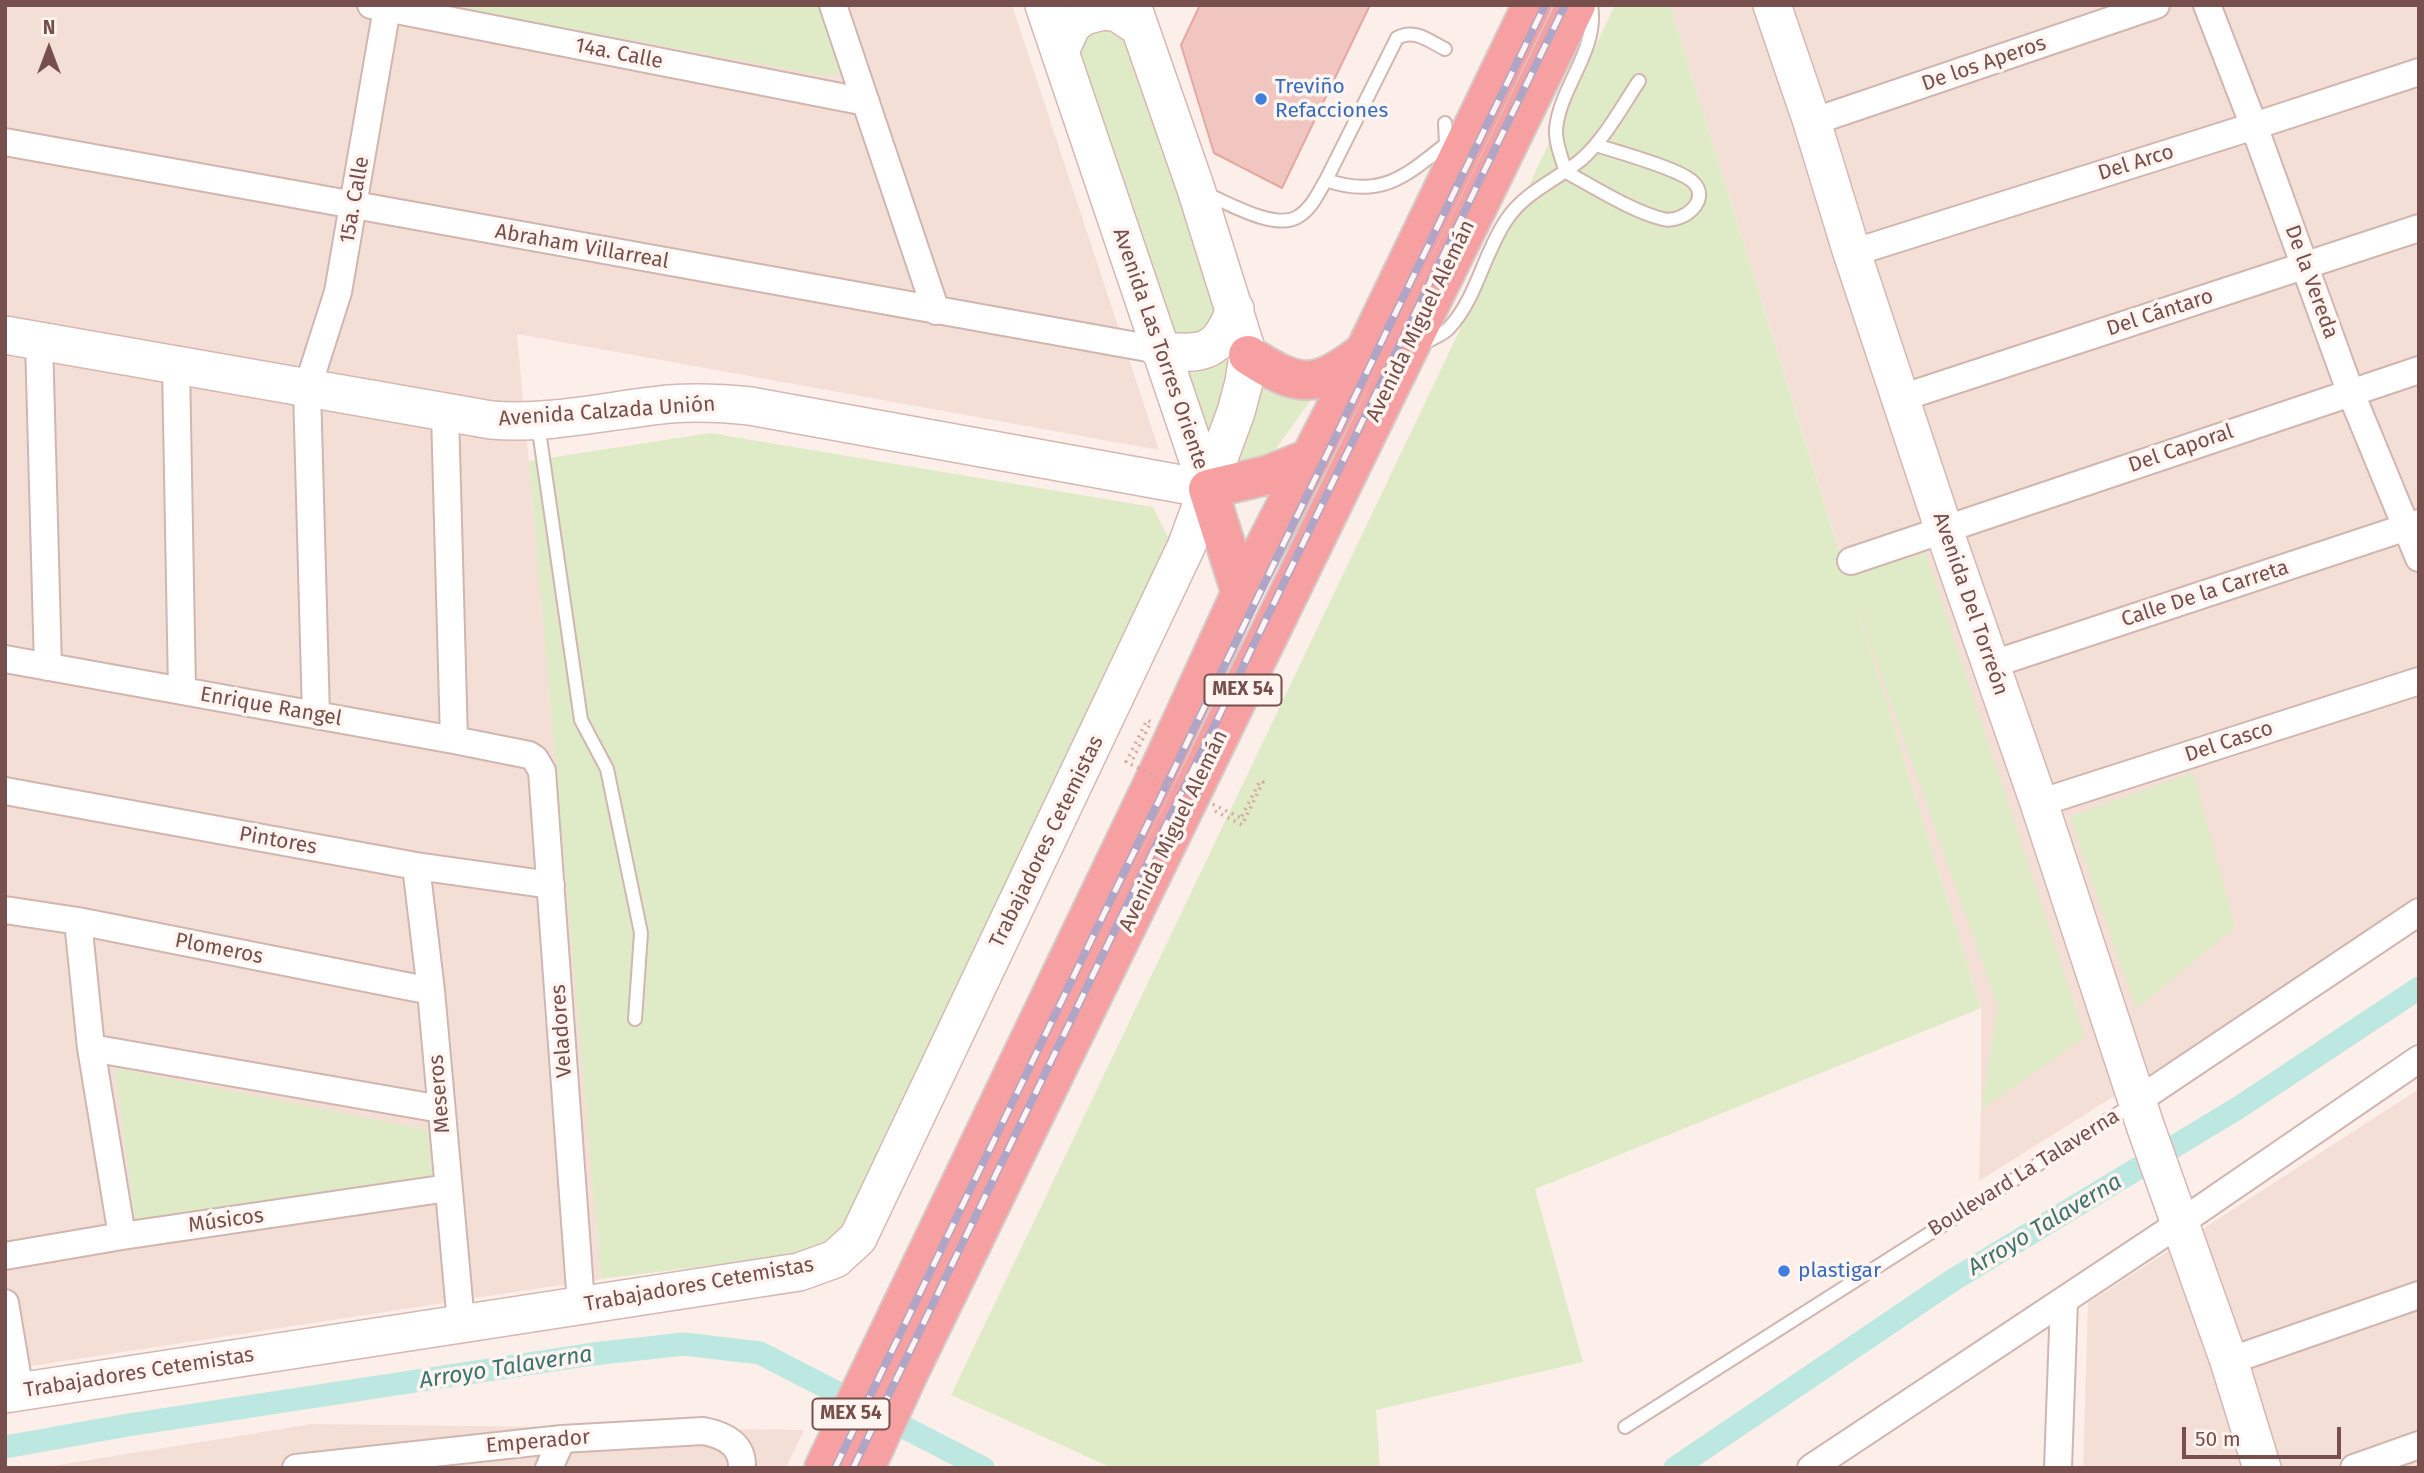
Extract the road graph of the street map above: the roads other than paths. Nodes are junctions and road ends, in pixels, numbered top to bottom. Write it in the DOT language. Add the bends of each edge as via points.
graph roads {
  1 [pos="833,5"];
  2 [pos="1044,5"];
  3 [pos="1532,5"];
  4 [pos="1576,5"];
  5 [pos="1591,5"];
  6 [pos="1772,5"];
  7 [pos="2156,5"];
  8 [pos="2207,5"];
  9 [pos="379,7"];
  10 [pos="1136,16"];
  11 [pos="1445,49"];
  12 [pos="1060,51"];
  13 [pos="2419,72"];
  14 [pos="1639,81"];
  15 [pos="866,102"];
  16 [pos="1812,122"];
  17 [pos="2255,126"];
  18 [pos="1450,140"];
  19 [pos="5,142"];
  20 [pos="1596,145"];
  21 [pos="1566,172"];
  22 [pos="1326,180"];
  23 [pos="1196,189"];
  24 [pos="354,205"];
  25 [pos="2419,228"];
  26 [pos="1852,253"];
  27 [pos="2305,265"];
  28 [pos="1235,309"];
  29 [pos="936,311"];
  30 [pos="22,338"];
  31 [pos="1159,350"];
  32 [pos="1366,351"];
  33 [pos="1406,352"];
  34 [pos="1248,355"];
  35 [pos="176,365"];
  36 [pos="2419,370"];
  37 [pos="307,388"];
  38 [pos="2350,391"];
  39 [pos="1901,398"];
  40 [pos="445,413"];
  41 [pos="538,420"];
  42 [pos="1311,458"];
  43 [pos="1208,489"];
  44 [pos="2413,525"];
  45 [pos="1944,530"];
  46 [pos="2419,558"];
  47 [pos="1851,561"];
  48 [pos="1241,593"];
  49 [pos="5,659"];
  50 [pos="1990,665"];
  51 [pos="48,667"];
  52 [pos="2419,681"];
  53 [pos="182,691"];
  54 [pos="316,715"];
  55 [pos="454,740"];
  56 [pos="535,759"];
  57 [pos="5,791"];
  58 [pos="2039,803"];
  59 [pos="416,866"];
  60 [pos="551,886"];
  61 [pos="5,910"];
  62 [pos="2419,912"];
  63 [pos="78,921"];
  64 [pos="431,991"];
  65 [pos="635,1019"];
  66 [pos="91,1048"];
  67 [pos="2419,1059"];
  68 [pos="441,1110"];
  69 [pos="2141,1115"];
  70 [pos="448,1188"];
  71 [pos="2175,1213"];
  72 [pos="122,1236"];
  73 [pos="5,1256"];
  74 [pos="2419,1295"];
  75 [pos="2064,1301"];
  76 [pos="5,1303"];
  77 [pos="581,1304"];
  78 [pos="461,1322"];
  79 [pos="2229,1361"];
  80 [pos="892,1367"];
  81 [pos="12,1393"];
  82 [pos="1625,1427"];
  83 [pos="562,1439"];
  84 [pos="2419,1445"];
  85 [pos="739,1457"];
  86 [pos="324,1466"];
  87 [pos="296,1468"];
  88 [pos="549,1468"];
  89 [pos="824,1468"];
  90 [pos="865,1468"];
  91 [pos="1811,1468"];
  92 [pos="2058,1468"];
  93 [pos="2262,1468"];
  94 [pos="2354,1468"];
  1 -- 15 [label="street"];
  2 -- 12 [label="street, Avenida Las Torres Oriente"];
  3 -- 18 [label="highway, Avenida Miguel Alemán / MEX 54"];
  4 -- 33 [label="highway, Avenida Miguel Alemán / MEX 54"];
  5 -- 21 [label="lane" via="1588,44 1561,106 1556,132"];
  6 -- 16 [label="street, Avenida Del Torreón"];
  7 -- 16 [label="street, De los Aperos"];
  8 -- 17 [label="street, De la Vereda"];
  9 -- 15 [label="street, 14a. Calle"];
  9 -- 24 [label="street, 15a. Calle"];
  10 -- 12 [label="street" via="1103,11 1084,16 1072,26"];
  10 -- 23 [label="street, Avenida Las Torres Oriente"];
  11 -- 22 [label="lane" via="1415,34 1396,37"];
  12 -- 31 [label="street, Avenida Las Torres Oriente"];
  13 -- 17 [label="street, Del Arco"];
  14 -- 20 [label="lane"];
  15 -- 29 [label="street"];
  16 -- 26 [label="street, Avenida Del Torreón"];
  17 -- 26 [label="street, Del Arco"];
  17 -- 27 [label="street, De la Vereda"];
  18 -- 22 [label="lane" via="1414,170 1375,187 1344,187"];
  18 -- 32 [label="highway, Avenida Miguel Alemán / MEX 54"];
  19 -- 24 [label="street, Abraham Villarreal"];
  20 -- 21 [label="lane"];
  20 -- 21 [label="lane" via="1690,179 1698,190 1694,209 1677,219 1662,219"];
  21 -- 33 [label="lane" via="1536,189 1505,222 1467,302 1448,330"];
  22 -- 23 [label="lane" via="1305,212 1282,222"];
  23 -- 28 [label="street, Avenida Las Torres Oriente"];
  24 -- 29 [label="street, Abraham Villarreal"];
  24 -- 37 [label="street, 15a. Calle" via="338,292"];
  25 -- 27 [label="street, Del Cántaro"];
  26 -- 39 [label="street, Avenida Del Torreón"];
  27 -- 38 [label="street, De la Vereda"];
  27 -- 39 [label="street, Del Cántaro"];
  28 -- 31 [label="street" via="1227,332 1217,343 1183,353"];
  28 -- 34 [label="street, Avenida Las Torres Oriente"];
  29 -- 31 [label="street, Abraham Villarreal"];
  30 -- 35 [label="street, Avenida Calzada Unión"];
  30 -- 51 [label="street"];
  31 -- 43 [label="street, Avenida Las Torres Oriente"];
  32 -- 34 [label="highway" via="1334,373 1307,381 1279,375"];
  32 -- 42 [label="highway, Avenida Miguel Alemán / MEX 54"];
  33 -- 80 [label="highway, Avenida Miguel Alemán / MEX 54"];
  34 -- 43 [label="street, Avenida Las Torres Oriente" via="1236,412"];
  35 -- 37 [label="street, Avenida Calzada Unión"];
  35 -- 53 [label="street"];
  36 -- 38 [label="street, Del Caporal"];
  37 -- 40 [label="street, Avenida Calzada Unión"];
  37 -- 54 [label="street, 15a. Calle"];
  38 -- 44 [label="street, De la Vereda"];
  38 -- 45 [label="street, Del Caporal"];
  39 -- 45 [label="street, Avenida Del Torreón"];
  40 -- 41 [label="street, Avenida Calzada Unión" via="514,422"];
  40 -- 55 [label="street"];
  41 -- 43 [label="street, Avenida Calzada Unión" via="670,404 750,406"];
  41 -- 65 [label="lane" via="581,720 607,769 641,933"];
  42 -- 43 [label="highway" via="1268,475"];
  42 -- 48 [label="highway, Avenida Miguel Alemán / MEX 54"];
  43 -- 48 [label="highway"];
  43 -- 77 [label="street, Trabajadores Cetemistas" via="1186,547 858,1238 835,1259 799,1272"];
  44 -- 46 [label="street, De la Vereda"];
  44 -- 50 [label="street, Calle De la Carreta"];
  45 -- 47 [label="street, Del Caporal"];
  45 -- 50 [label="street, Avenida Del Torreón"];
  48 -- 80 [label="highway, Avenida Miguel Alemán / MEX 54"];
  49 -- 51 [label="street, Enrique Rangel"];
  50 -- 58 [label="street, Avenida Del Torreón"];
  51 -- 53 [label="street, Enrique Rangel"];
  52 -- 58 [label="street, Del Casco"];
  53 -- 54 [label="street, Enrique Rangel"];
  54 -- 55 [label="street, Enrique Rangel"];
  55 -- 56 [label="street, Enrique Rangel"];
  56 -- 60 [label="street, Veladores" via="542,771"];
  57 -- 59 [label="street, Pintores"];
  58 -- 69 [label="street, Avenida Del Torreón"];
  59 -- 60 [label="street, Pintores"];
  59 -- 64 [label="street, Meseros"];
  60 -- 77 [label="street, Veladores"];
  61 -- 63 [label="street, Plomeros"];
  62 -- 69 [label="street, Boulevard La Talaverna"];
  63 -- 64 [label="street, Plomeros"];
  63 -- 66 [label="street"];
  64 -- 68 [label="street, Meseros"];
  66 -- 68 [label="street"];
  66 -- 72 [label="street"];
  67 -- 71 [label="street"];
  68 -- 70 [label="street, Meseros"];
  69 -- 71 [label="street, Avenida Del Torreón"];
  69 -- 82 [label="lane, Boulevard La Talaverna"];
  70 -- 72 [label="street, Músicos"];
  70 -- 78 [label="street, Meseros"];
  71 -- 75 [label="street"];
  71 -- 79 [label="street"];
  72 -- 73 [label="street, Músicos"];
  74 -- 79 [label="street"];
  75 -- 91 [label="street"];
  75 -- 92 [label="street"];
  76 -- 81 [label="street"];
  77 -- 78 [label="street, Trabajadores Cetemistas"];
  78 -- 81 [label="street, Trabajadores Cetemistas"];
  79 -- 93 [label="street"];
  80 -- 89 [label="highway, Avenida Miguel Alemán / MEX 54"];
  80 -- 90 [label="highway, Avenida Miguel Alemán / MEX 54"];
  83 -- 85 [label="street, Emperador" via="703,1431 718,1434"];
  83 -- 86 [label="street, Emperador"];
  83 -- 88 [label="street"];
  84 -- 94 [label="street"];
  86 -- 87 [label="street, Emperador"];
}
